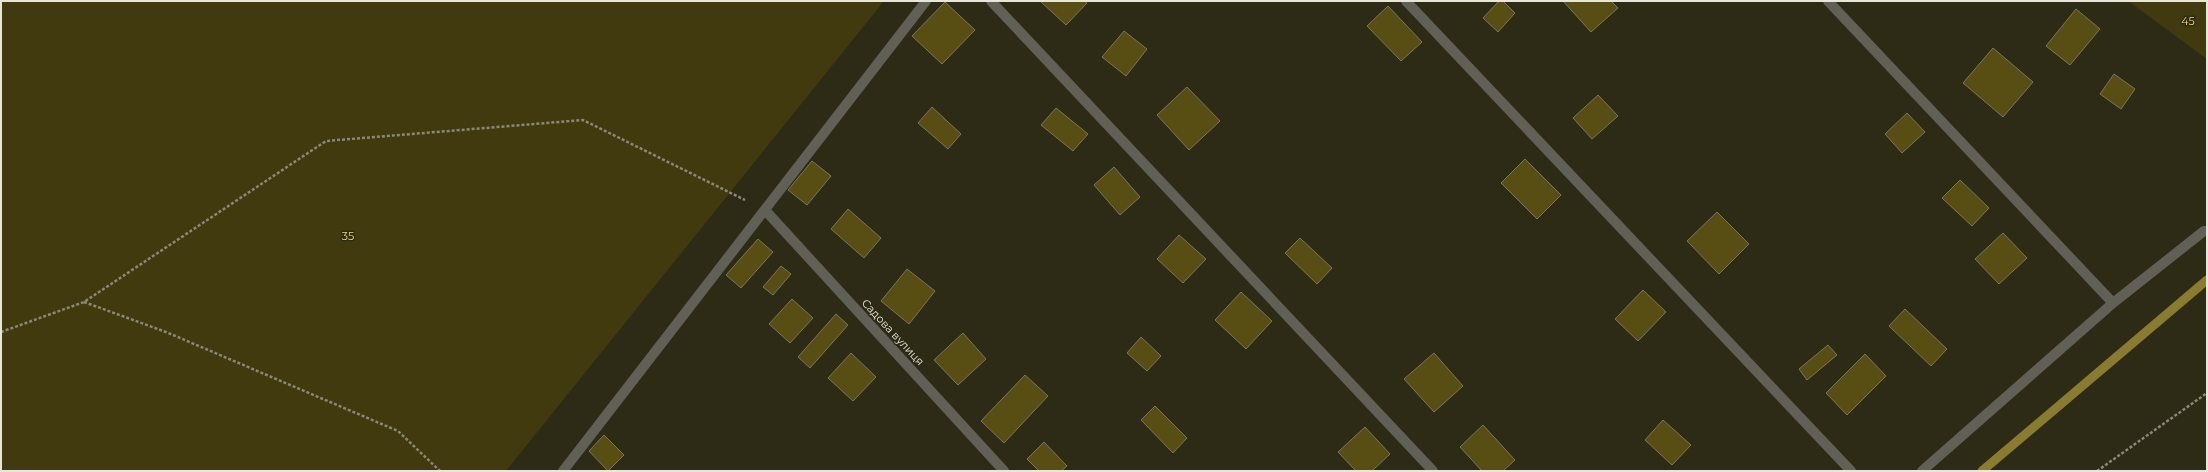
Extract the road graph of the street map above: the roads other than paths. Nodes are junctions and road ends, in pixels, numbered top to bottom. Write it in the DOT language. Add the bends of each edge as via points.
graph roads {
  1 [pos="926,1"];
  2 [pos="991,1"];
  3 [pos="1406,1"];
  4 [pos="1828,1"];
  5 [pos="765,210"];
  6 [pos="2207,231"];
  7 [pos="2113,303"];
  8 [pos="563,471"];
  9 [pos="1004,471"];
  10 [pos="1433,471"];
  11 [pos="1851,471"];
  12 [pos="1922,471"];
  1 -- 5 [label="street"];
  2 -- 10 [label="street"];
  3 -- 11 [label="street"];
  4 -- 7 [label="street"];
  5 -- 8 [label="street"];
  5 -- 9 [label="street, Садова вулиця"];
  6 -- 7 [label="street"];
  7 -- 12 [label="street"];
}
